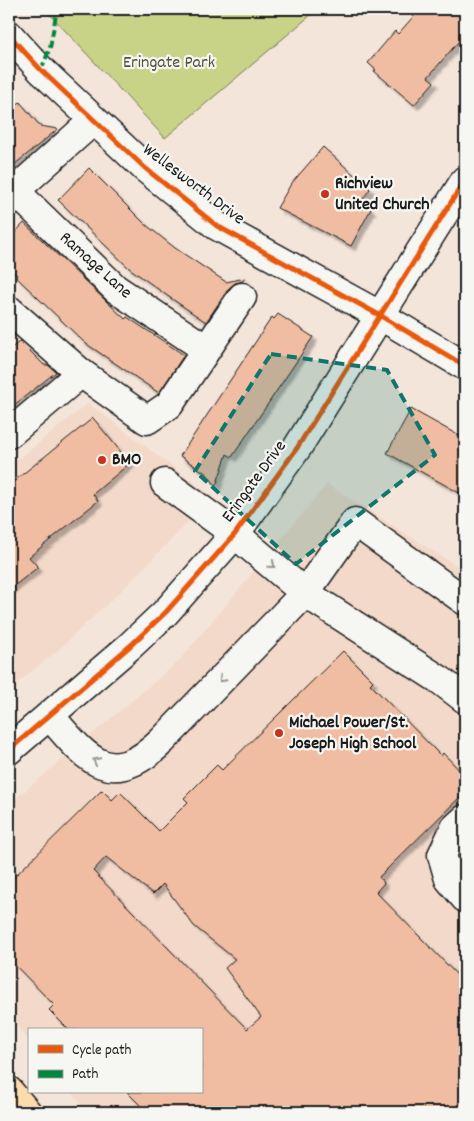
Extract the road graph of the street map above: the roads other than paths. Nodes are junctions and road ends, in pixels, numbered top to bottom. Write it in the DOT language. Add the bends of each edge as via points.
graph roads {
  1 [pos="9,35"];
  2 [pos="94,120"];
  3 [pos="465,180"];
  4 [pos="12,194"];
  5 [pos="242,297"];
  6 [pos="9,310"];
  7 [pos="381,316"];
  8 [pos="206,349"];
  9 [pos="465,366"];
  10 [pos="81,373"];
  11 [pos="9,434"];
  12 [pos="165,483"];
  13 [pos="235,534"];
  14 [pos="305,593"];
  15 [pos="465,601"];
  16 [pos="465,699"];
  17 [pos="50,716"];
  18 [pos="9,750"];
  19 [pos="465,819"];
  20 [pos="465,898"];
  21 [pos="9,1091"];
  22 [pos="27,1112"];
  1 -- 2 [label="street, Wellesworth Drive"];
  2 -- 4 [label="street, Ramage Lane"];
  2 -- 7 [label="street, Wellesworth Drive" via="144,168 217,226"];
  3 -- 7 [label="street, Eringate Drive"];
  4 -- 8 [label="street, Ramage Lane" via="116,289"];
  5 -- 8 [label="street"];
  6 -- 10 [label="street"];
  7 -- 9 [label="street, Wellesworth Drive"];
  7 -- 13 [label="street, Eringate Drive" via="297,448"];
  8 -- 10 [label="street" via="169,405 147,420"];
  10 -- 11 [label="street"];
  12 -- 13 [label="street"];
  13 -- 14 [label="street, one-way"];
  13 -- 17 [label="street, Eringate Drive" via="166,612"];
  14 -- 15 [label="street" via="356,522"];
  14 -- 16 [label="street"];
  14 -- 17 [label="street, one-way" via="140,760 122,766 102,765 76,746"];
  17 -- 18 [label="street, Eringate Drive"];
  19 -- 20 [label="street" via="455,828 442,855 449,879"];
  21 -- 22 [label="main road"];
}
